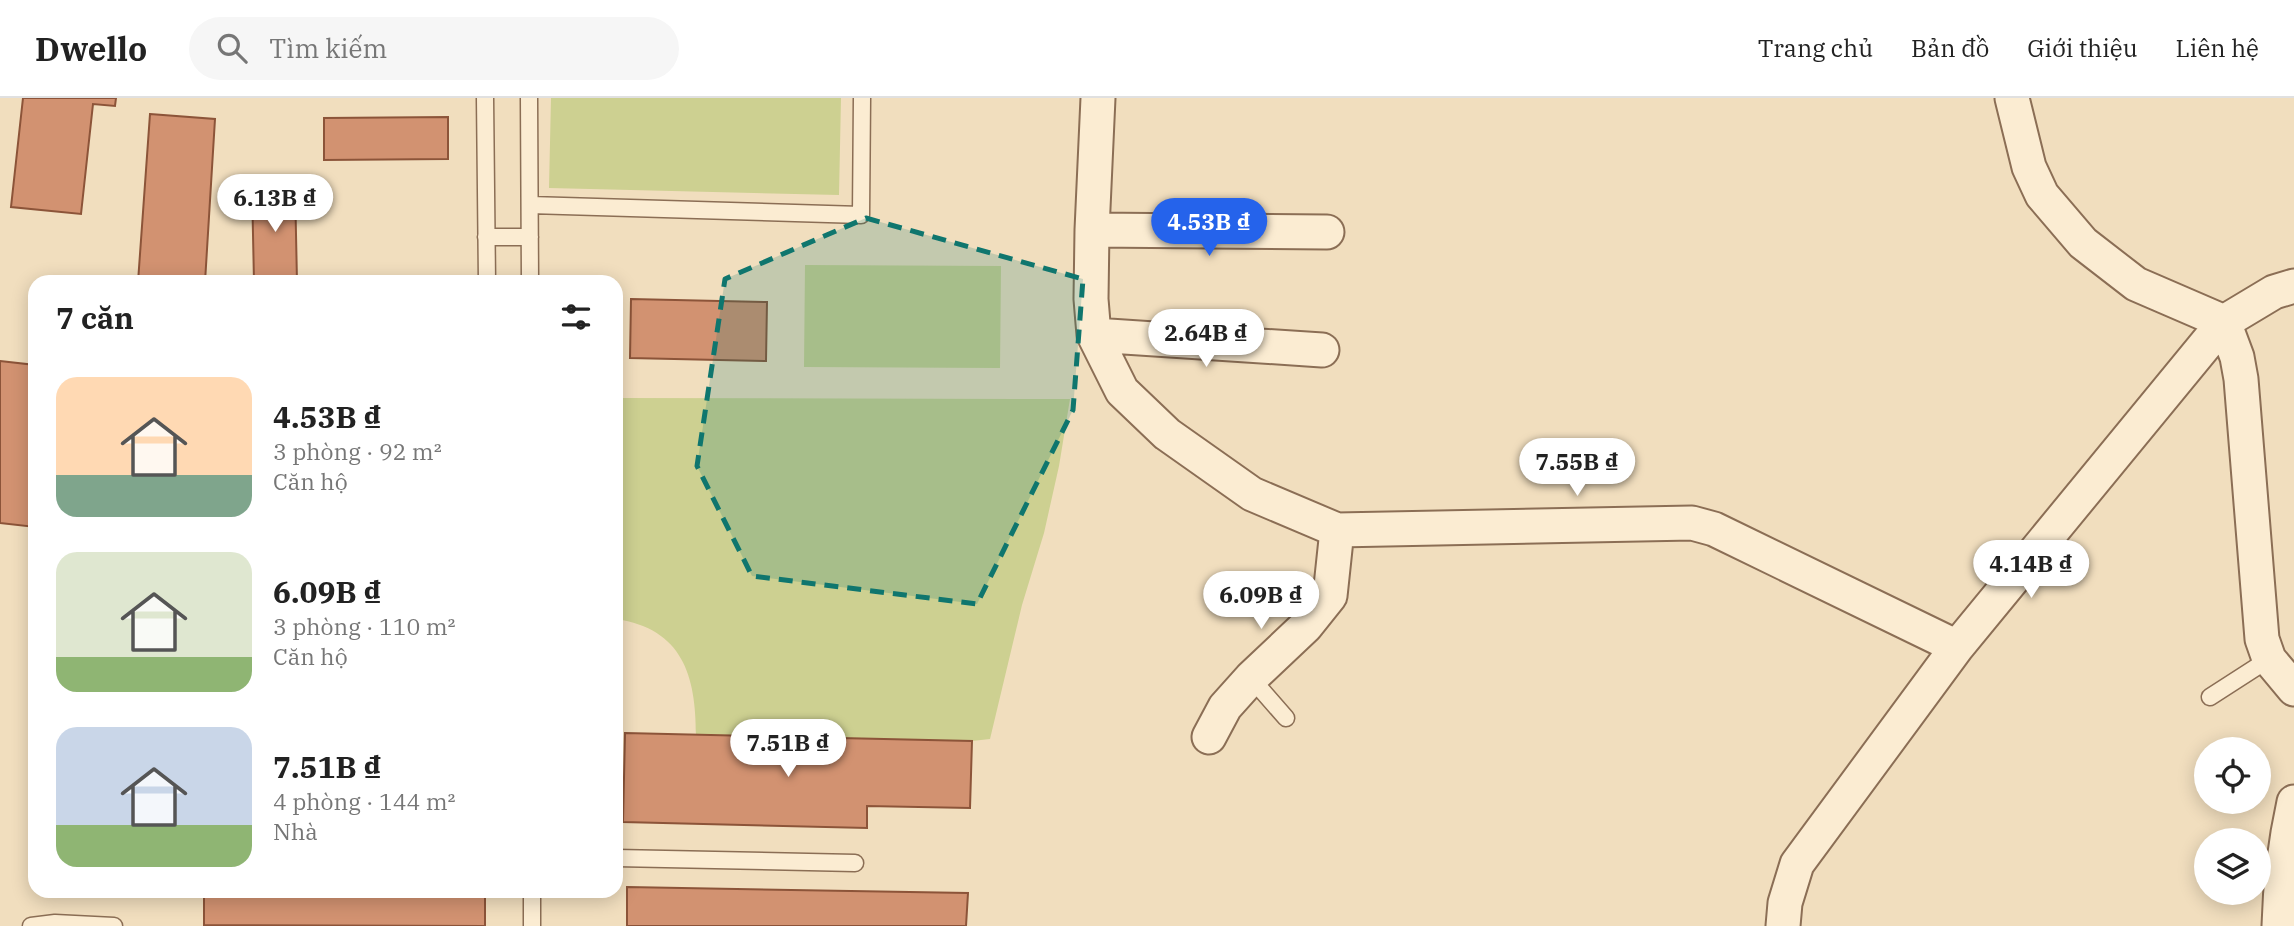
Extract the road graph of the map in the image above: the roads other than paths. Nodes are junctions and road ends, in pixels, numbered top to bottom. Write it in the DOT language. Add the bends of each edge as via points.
graph roads {
  1 [pos="485,98"];
  2 [pos="529,98"];
  3 [pos="862,98"];
  4 [pos="1097,98"];
  5 [pos="2012,98"];
  6 [pos="530,205"];
  7 [pos="1092,230"];
  8 [pos="1327,232"];
  9 [pos="486,237"];
  10 [pos="530,237"];
  11 [pos="487,275"];
  12 [pos="530,275"];
  13 [pos="2294,286"];
  14 [pos="2224,322"];
  15 [pos="1094,335"];
  16 [pos="1322,350"];
  17 [pos="1337,530"];
  18 [pos="1957,647"];
  19 [pos="2269,659"];
  20 [pos="1251,678"];
  21 [pos="2294,689"];
  22 [pos="2210,697"];
  23 [pos="1286,718"];
  24 [pos="1209,737"];
  25 [pos="2294,802"];
  26 [pos="623,858"];
  27 [pos="855,863"];
  28 [pos="532,898"];
  29 [pos="32,926"];
  30 [pos="114,926"];
  31 [pos="532,926"];
  32 [pos="1783,926"];
  33 [pos="2279,926"];
  1 -- 9 [label="lane"];
  2 -- 6 [label="lane"];
  3 -- 6 [label="lane" via="862,215"];
  4 -- 7 [label="street"];
  5 -- 14 [label="street" via="2029,167 2042,195 2083,243 2136,284"];
  6 -- 10 [label="lane"];
  7 -- 8 [label="street"];
  7 -- 15 [label="street"];
  9 -- 10 [label="lane"];
  9 -- 11 [label="lane"];
  10 -- 12 [label="lane"];
  13 -- 14 [label="street" via="2274,292"];
  14 -- 18 [label="street"];
  14 -- 19 [label="street" via="2241,379 2262,639"];
  15 -- 16 [label="street"];
  15 -- 17 [label="street" via="1122,391 1167,434 1252,495"];
  17 -- 18 [label="street" via="1692,523 1714,529"];
  17 -- 20 [label="street" via="1329,596 1306,626"];
  18 -- 32 [label="street" via="1797,864"];
  19 -- 21 [label="street"];
  19 -- 22 [label="lane"];
  20 -- 23 [label="lane"];
  20 -- 24 [label="street" via="1225,707"];
  25 -- 33 [label="street"];
  26 -- 27 [label="lane"];
  28 -- 31 [label="lane"];
  29 -- 30 [label="lane"];
}
